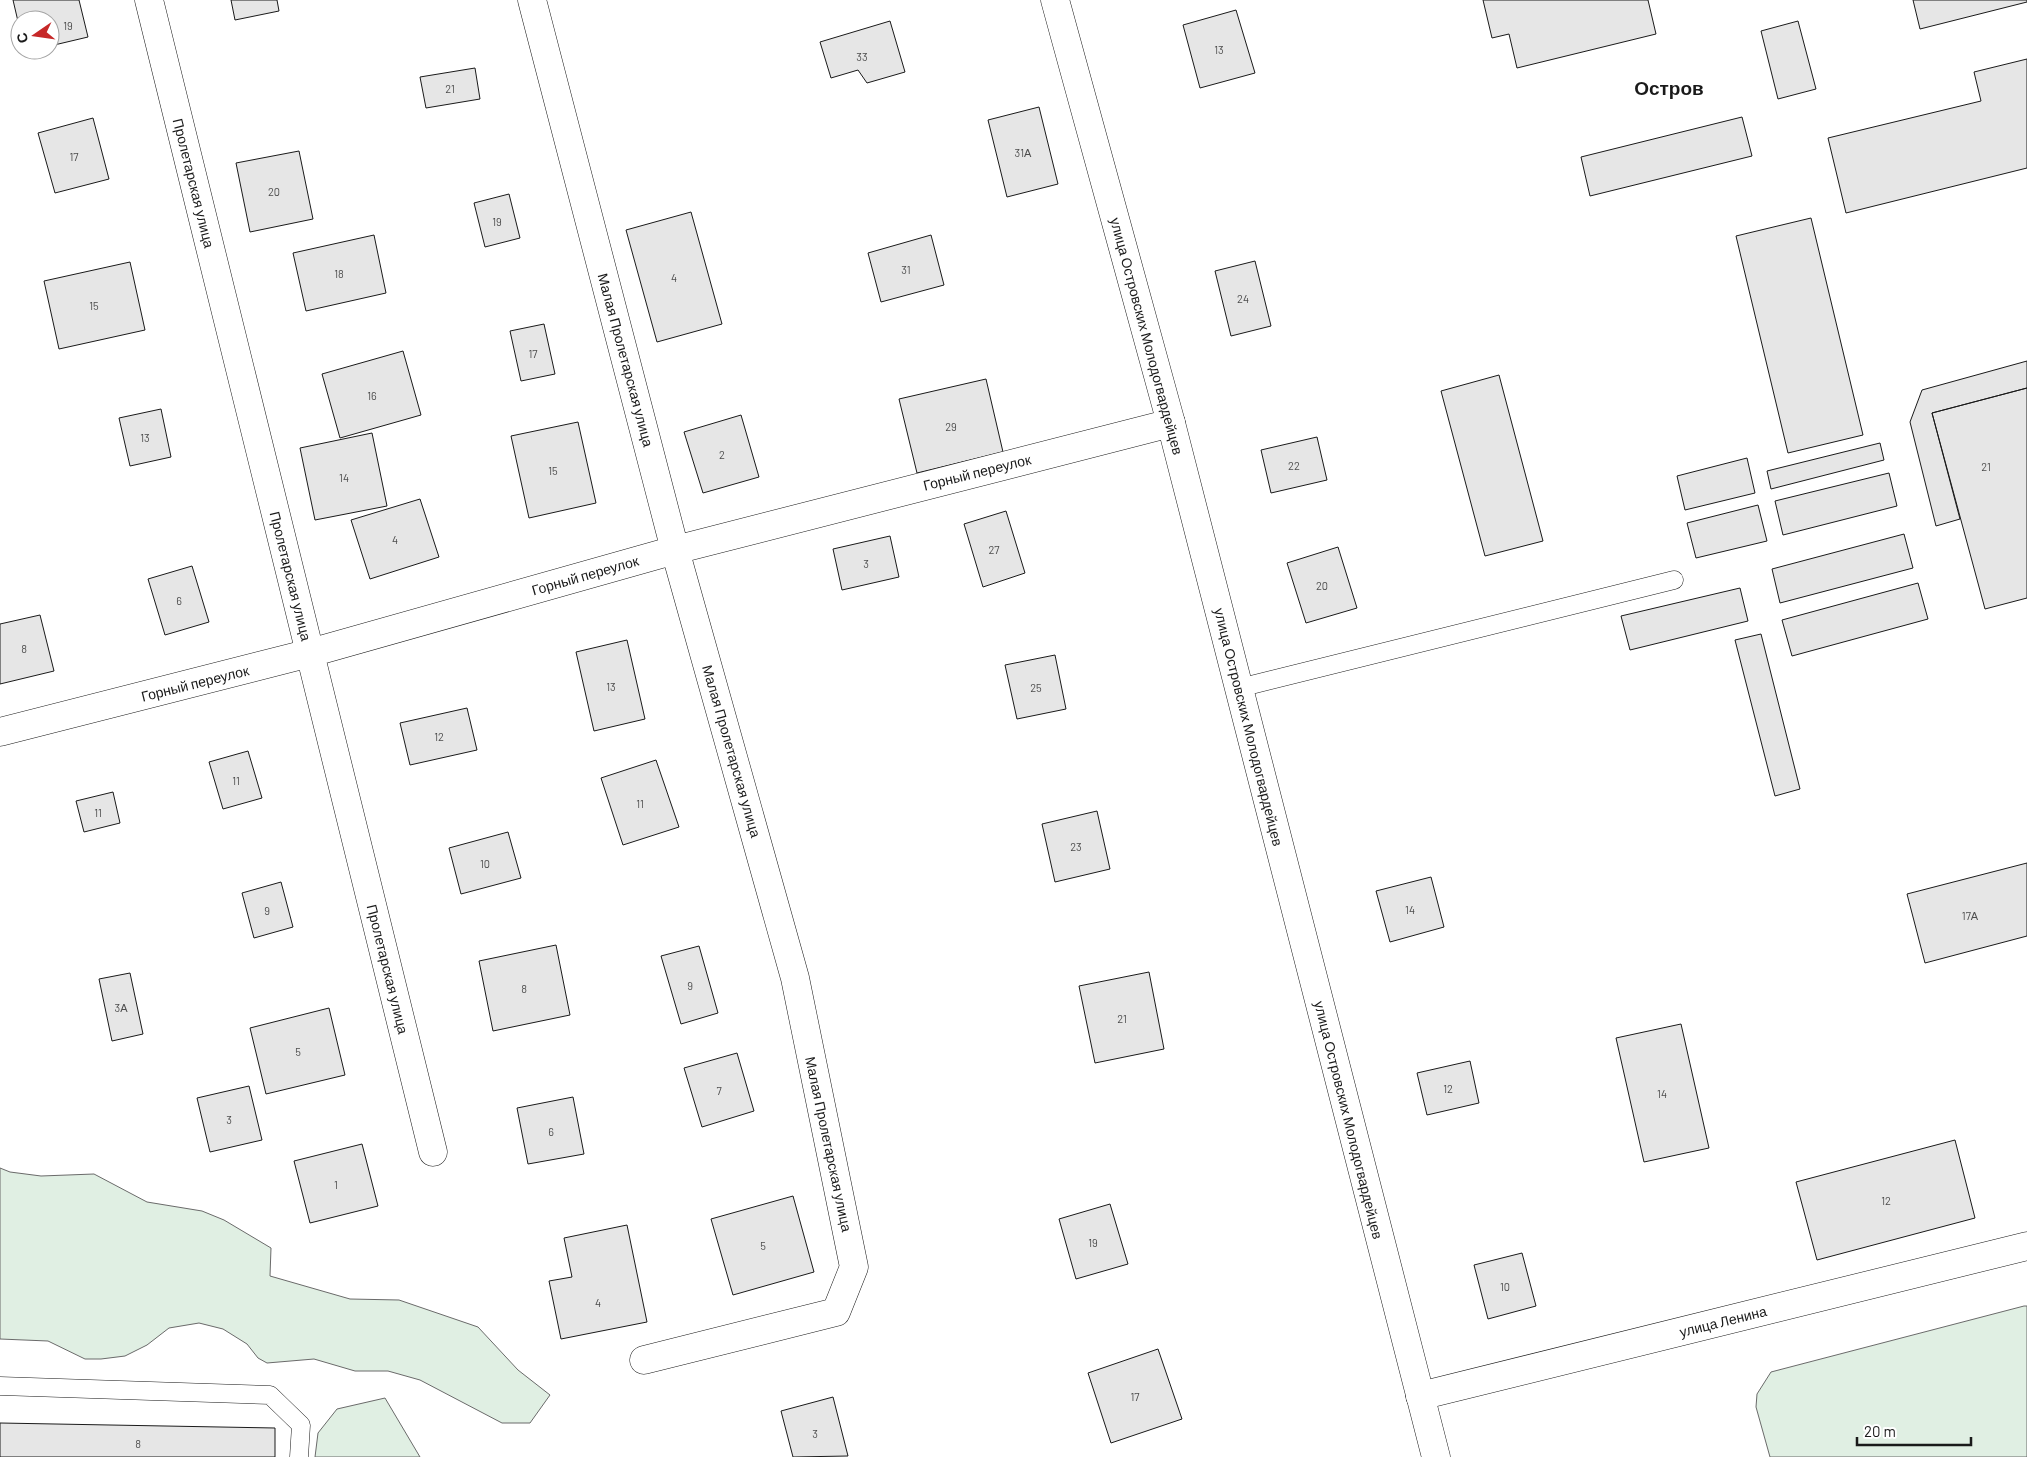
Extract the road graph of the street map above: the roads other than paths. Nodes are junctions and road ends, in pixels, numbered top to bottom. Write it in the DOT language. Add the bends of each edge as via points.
graph roads {
  1 [pos="149,0"];
  2 [pos="532,0"];
  3 [pos="1055,0"];
  4 [pos="1171,422"];
  5 [pos="675,550"];
  6 [pos="1674,580"];
  7 [pos="310,654"];
  8 [pos="1239,688"];
  9 [pos="0,732"];
  10 [pos="433,1152"];
  11 [pos="2027,1246"];
  12 [pos="644,1360"];
  13 [pos="0,1386"];
  14 [pos="1420,1396"];
  15 [pos="299,1457"];
  16 [pos="1436,1457"];
  1 -- 7 [label="street, Пролетарская улица"];
  2 -- 5 [label="street, Малая Пролетарская улица"];
  3 -- 4 [label="street, улица Островских Молодогвардейцев"];
  4 -- 5 [label="street, Горный переулок"];
  4 -- 8 [label="street, улица Островских Молодогвардейцев"];
  5 -- 7 [label="street, Горный переулок"];
  5 -- 12 [label="street, Малая Пролетарская улица" via="795,978 854,1267 836,1312"];
  6 -- 8 [label="lane"];
  7 -- 9 [label="street, Горный переулок"];
  7 -- 10 [label="street, Пролетарская улица"];
  8 -- 14 [label="street, улица Островских Молодогвардейцев"];
  11 -- 14 [label="street, улица Ленина"];
  13 -- 15 [label="lane" via="270,1395 301,1425"];
  14 -- 16 [label="street, улица Островских Молодогвардейцев"];
}
